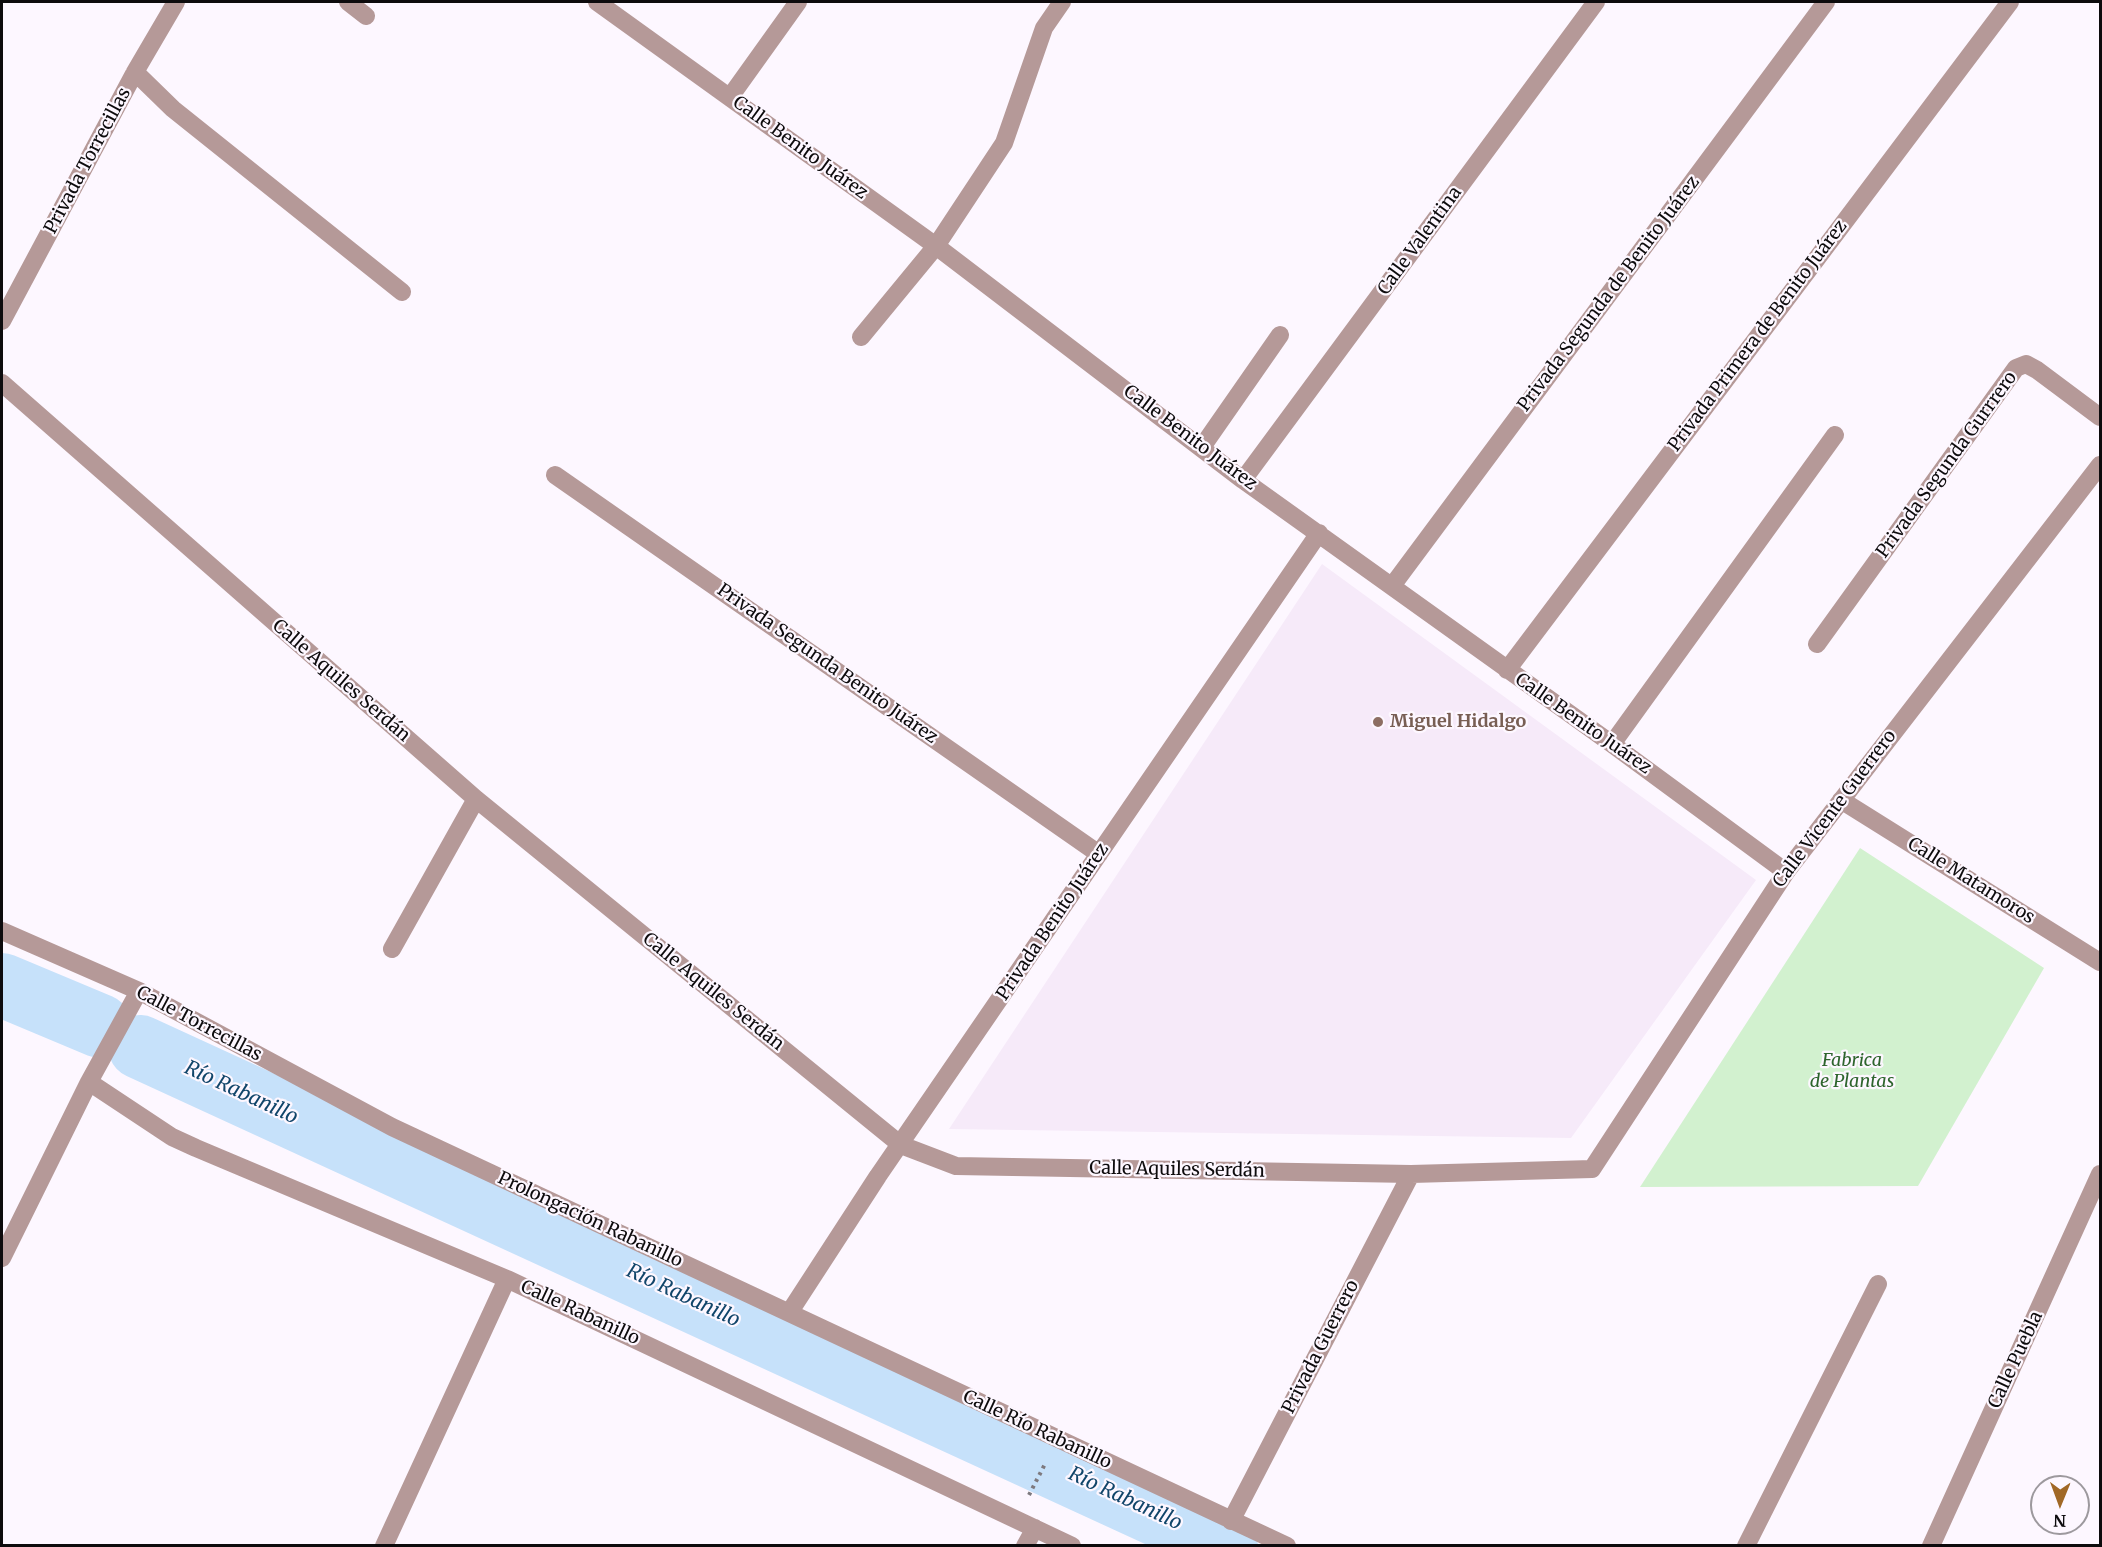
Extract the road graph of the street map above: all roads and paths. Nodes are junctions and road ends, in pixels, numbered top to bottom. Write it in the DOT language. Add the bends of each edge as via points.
graph roads {
  1 [pos="176,2"];
  2 [pos="348,2"];
  3 [pos="597,2"];
  4 [pos="798,2"];
  5 [pos="1062,2"];
  6 [pos="1596,2"];
  7 [pos="1826,2"];
  8 [pos="2010,2"];
  9 [pos="366,16"];
  10 [pos="135,72"];
  11 [pos="730,97"];
  12 [pos="936,246"];
  13 [pos="402,292"];
  14 [pos="2,321"];
  15 [pos="1280,335"];
  16 [pos="861,337"];
  17 [pos="2,383"];
  18 [pos="2100,417"];
  19 [pos="1835,435"];
  20 [pos="1202,447"];
  21 [pos="2100,465"];
  22 [pos="555,475"];
  23 [pos="1244,480"];
  24 [pos="1319,533"];
  25 [pos="1392,586"];
  26 [pos="1817,644"];
  27 [pos="1507,670"];
  28 [pos="1612,744"];
  29 [pos="476,799"];
  30 [pos="1841,800"];
  31 [pos="1099,854"];
  32 [pos="1786,872"];
  33 [pos="2,931"];
  34 [pos="392,949"];
  35 [pos="2100,962"];
  36 [pos="139,991"];
  37 [pos="89,1082"];
  38 [pos="392,1127"];
  39 [pos="901,1145"];
  40 [pos="1592,1169"];
  41 [pos="1411,1174"];
  42 [pos="2100,1174"];
  43 [pos="2,1258"];
  44 [pos="507,1279"];
  45 [pos="1878,1284"];
  46 [pos="789,1313"];
  47 [pos="1050,1454"];
  48 [pos="1030,1494"];
  49 [pos="1231,1521"];
  50 [pos="1035,1528"];
  51 [pos="384,1545"];
  52 [pos="1025,1545"];
  53 [pos="1072,1545"];
  54 [pos="1287,1545"];
  55 [pos="1746,1545"];
  56 [pos="1931,1545"];
  1 -- 10 [label="street, Privada Torrecillas"];
  2 -- 9 [label="street"];
  3 -- 11 [label="street, Calle Benito Juárez"];
  4 -- 11 [label="street"];
  5 -- 12 [label="street" via="1044,28 1004,143"];
  6 -- 23 [label="street, Calle Valentina"];
  7 -- 25 [label="street, Privada Segunda de Benito Juárez"];
  8 -- 27 [label="street, Privada Primera de Benito Juárez"];
  10 -- 13 [label="street" via="173,109"];
  10 -- 14 [label="street, Privada Torrecillas"];
  11 -- 12 [label="street, Calle Benito Juárez"];
  12 -- 16 [label="street"];
  12 -- 20 [label="street, Calle Benito Juárez"];
  15 -- 20 [label="street"];
  17 -- 29 [label="street, Calle Aquiles Serdán"];
  18 -- 26 [label="street, Privada Segunda Gurrrero" via="2037,370 2026,364 2016,368"];
  19 -- 28 [label="street"];
  20 -- 23 [label="street, Calle Benito Juárez"];
  21 -- 30 [label="street, Calle Vicente Guerrero"];
  22 -- 31 [label="street, Privada Segunda Benito Juárez"];
  23 -- 24 [label="street, Calle Benito Juárez"];
  24 -- 25 [label="street, Calle Benito Juárez"];
  24 -- 31 [label="street, Privada Benito Juárez"];
  25 -- 27 [label="street, Calle Benito Juárez"];
  27 -- 28 [label="street, Calle Benito Juárez"];
  28 -- 32 [label="street, Calle Benito Juárez"];
  29 -- 34 [label="street"];
  29 -- 39 [label="street, Calle Aquiles Serdán"];
  30 -- 32 [label="street, Calle Vicente Guerrero"];
  30 -- 35 [label="street, Calle Matamoros"];
  31 -- 39 [label="street, Privada Benito Juárez"];
  32 -- 40 [label="street, Calle Vicente Guerrero"];
  33 -- 36 [label="street, Calle Torrecillas"];
  36 -- 37 [label="street"];
  36 -- 38 [label="street, Calle Torrecillas"];
  37 -- 43 [label="street"];
  37 -- 44 [label="street, Calle Rabanillo" via="172,1137"];
  38 -- 46 [label="street, Prolongación Rabanillo"];
  39 -- 41 [label="street, Calle Aquiles Serdán" via="956,1166"];
  39 -- 46 [label="street, Privada Benito Juárez"];
  40 -- 41 [label="street, Calle Aquiles Serdán"];
  41 -- 49 [label="street, Privada Guerrero"];
  42 -- 56 [label="street, Calle Puebla"];
  44 -- 50 [label="street, Calle Rabanillo"];
  44 -- 51 [label="street"];
  45 -- 55 [label="street"];
  46 -- 49 [label="street, Calle Río Rabanillo"];
  47 -- 48 [label="path"];
  49 -- 54 [label="street, Calle Río Rabanillo"];
  50 -- 52 [label="street"];
  50 -- 53 [label="street, Calle Rabanillo"];
}
